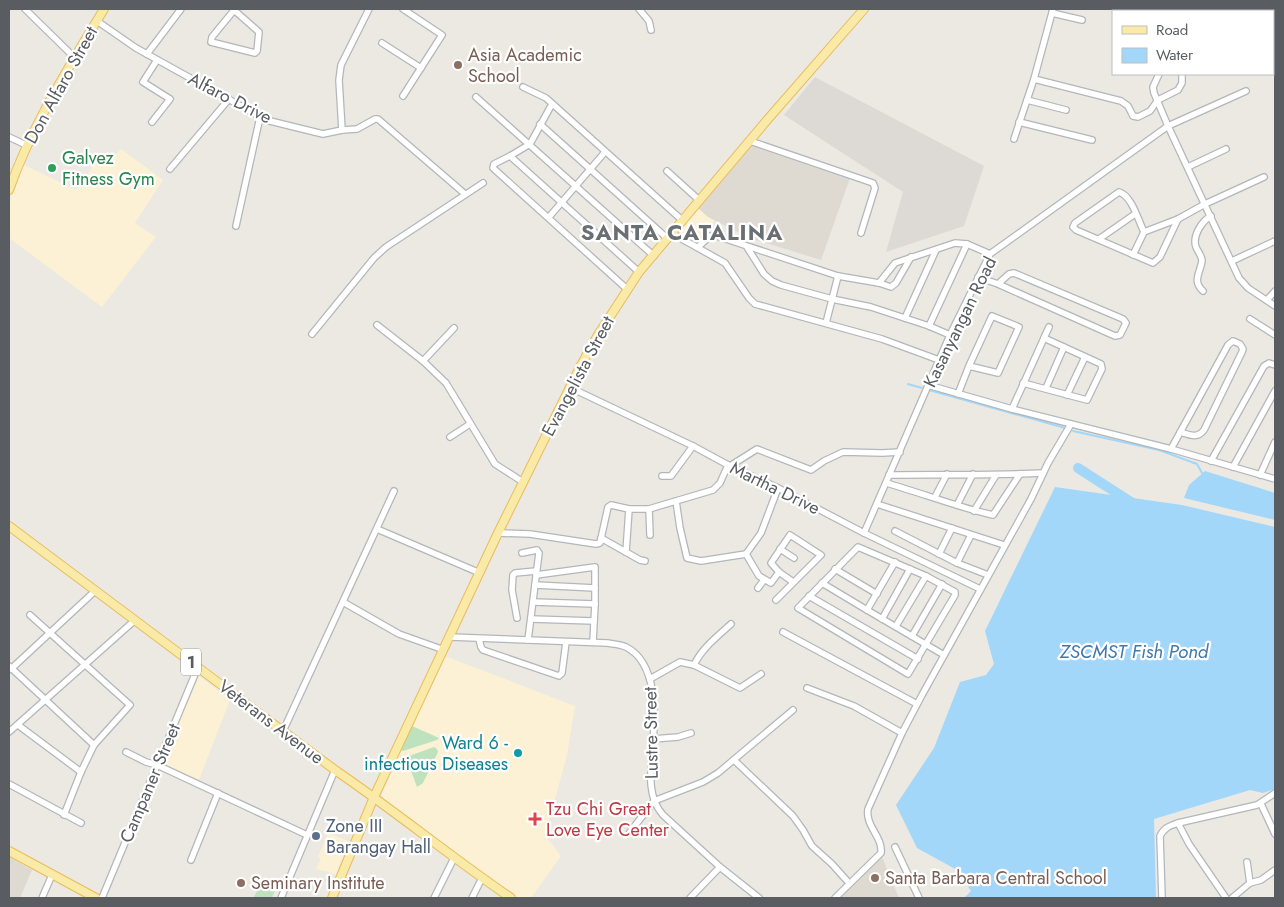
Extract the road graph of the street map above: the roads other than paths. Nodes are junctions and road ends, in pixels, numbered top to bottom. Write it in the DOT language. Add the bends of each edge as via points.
graph roads {
  1 [pos="25,9"];
  2 [pos="104,9"];
  3 [pos="181,9"];
  4 [pos="234,9"];
  5 [pos="369,9"];
  6 [pos="403,9"];
  7 [pos="639,9"];
  8 [pos="864,9"];
  9 [pos="1053,11"];
  10 [pos="1082,20"];
  11 [pos="97,21"];
  12 [pos="651,30"];
  13 [pos="382,43"];
  14 [pos="147,54"];
  15 [pos="74,57"];
  16 [pos="157,60"];
  17 [pos="421,68"];
  18 [pos="1159,75"];
  19 [pos="1182,75"];
  20 [pos="1034,79"];
  21 [pos="523,87"];
  22 [pos="1246,91"];
  23 [pos="403,96"];
  24 [pos="476,97"];
  25 [pos="229,99"];
  26 [pos="1027,100"];
  27 [pos="1158,100"];
  28 [pos="552,104"];
  29 [pos="1066,110"];
  30 [pos="260,117"];
  31 [pos="152,122"];
  32 [pos="1019,122"];
  33 [pos="540,124"];
  34 [pos="1168,126"];
  35 [pos="342,130"];
  36 [pos="9,136"];
  37 [pos="1014,139"];
  38 [pos="1092,140"];
  39 [pos="750,141"];
  40 [pos="530,144"];
  41 [pos="26,145"];
  42 [pos="1226,149"];
  43 [pos="605,152"];
  44 [pos="510,156"];
  45 [pos="1188,167"];
  46 [pos="170,170"];
  47 [pos="590,170"];
  48 [pos="667,171"];
  49 [pos="1264,177"];
  50 [pos="483,183"];
  51 [pos="575,186"];
  52 [pos="9,190"];
  53 [pos="465,194"];
  54 [pos="699,200"];
  55 [pos="562,202"];
  56 [pos="1205,204"];
  57 [pos="1135,214"];
  58 [pos="1211,216"];
  59 [pos="549,217"];
  60 [pos="1178,219"];
  61 [pos="683,221"];
  62 [pos="236,226"];
  63 [pos="1144,232"];
  64 [pos="861,233"];
  65 [pos="671,236"];
  66 [pos="1099,239"];
  67 [pos="1275,241"];
  68 [pos="966,244"];
  69 [pos="698,247"];
  70 [pos="747,247"];
  71 [pos="936,250"];
  72 [pos="990,254"];
  73 [pos="1133,255"];
  74 [pos="654,256"];
  75 [pos="911,257"];
  76 [pos="1232,261"];
  77 [pos="639,272"];
  78 [pos="838,276"];
  79 [pos="978,277"];
  80 [pos="879,282"];
  81 [pos="998,284"];
  82 [pos="628,290"];
  83 [pos="1275,290"];
  84 [pos="1203,291"];
  85 [pos="832,299"];
  86 [pos="1267,300"];
  87 [pos="1275,306"];
  88 [pos="905,318"];
  89 [pos="1250,320"];
  90 [pos="826,323"];
  91 [pos="377,325"];
  92 [pos="929,326"];
  93 [pos="1048,327"];
  94 [pos="454,328"];
  95 [pos="312,334"];
  96 [pos="950,335"];
  97 [pos="1275,336"];
  98 [pos="1044,338"];
  99 [pos="1064,347"];
  100 [pos="1085,356"];
  101 [pos="939,360"];
  102 [pos="423,361"];
  103 [pos="1275,365"];
  104 [pos="969,366"];
  105 [pos="1024,383"];
  106 [pos="928,385"];
  107 [pos="570,387"];
  108 [pos="1046,388"];
  109 [pos="1275,391"];
  110 [pos="958,394"];
  111 [pos="1066,395"];
  112 [pos="1012,408"];
  113 [pos="470,424"];
  114 [pos="1071,424"];
  115 [pos="1180,432"];
  116 [pos="450,437"];
  117 [pos="693,446"];
  118 [pos="1274,447"];
  119 [pos="1171,449"];
  120 [pos="900,452"];
  121 [pos="1211,461"];
  122 [pos="729,466"];
  123 [pos="1233,467"];
  124 [pos="1042,473"];
  125 [pos="947,474"];
  126 [pos="973,474"];
  127 [pos="1020,474"];
  128 [pos="996,475"];
  129 [pos="1260,475"];
  130 [pos="662,476"];
  131 [pos="888,476"];
  132 [pos="1275,479"];
  133 [pos="523,482"];
  134 [pos="886,482"];
  135 [pos="778,488"];
  136 [pos="394,491"];
  137 [pos="935,497"];
  138 [pos="676,501"];
  139 [pos="876,504"];
  140 [pos="957,505"];
  141 [pos="629,509"];
  142 [pos="649,509"];
  143 [pos="974,511"];
  144 [pos="9,526"];
  145 [pos="952,528"];
  146 [pos="376,529"];
  147 [pos="896,531"];
  148 [pos="498,533"];
  149 [pos="864,533"];
  150 [pos="650,535"];
  151 [pos="971,535"];
  152 [pos="601,538"];
  153 [pos="1004,545"];
  154 [pos="780,549"];
  155 [pos="626,552"];
  156 [pos="522,553"];
  157 [pos="746,554"];
  158 [pos="939,554"];
  159 [pos="794,558"];
  160 [pos="645,561"];
  161 [pos="895,562"];
  162 [pos="957,564"];
  163 [pos="834,569"];
  164 [pos="910,569"];
  165 [pos="779,572"];
  166 [pos="480,573"];
  167 [pos="536,573"];
  168 [pos="988,575"];
  169 [pos="926,576"];
  170 [pos="764,580"];
  171 [pos="794,582"];
  172 [pos="822,583"];
  173 [pos="942,584"];
  174 [pos="534,585"];
  175 [pos="595,588"];
  176 [pos="758,588"];
  177 [pos="980,589"];
  178 [pos="95,591"];
  179 [pos="876,594"];
  180 [pos="808,596"];
  181 [pos="776,600"];
  182 [pos="343,602"];
  183 [pos="533,602"];
  184 [pos="595,604"];
  185 [pos="867,610"];
  186 [pos="30,614"];
  187 [pos="518,618"];
  188 [pos="531,619"];
  189 [pos="882,619"];
  190 [pos="134,621"];
  191 [pos="594,621"];
  192 [pos="732,624"];
  193 [pos="896,626"];
  194 [pos="51,632"];
  195 [pos="783,632"];
  196 [pos="912,636"];
  197 [pos="450,637"];
  198 [pos="479,639"];
  199 [pos="528,640"];
  200 [pos="566,642"];
  201 [pos="593,642"];
  202 [pos="926,644"];
  203 [pos="444,650"];
  204 [pos="944,655"];
  205 [pos="918,660"];
  206 [pos="86,664"];
  207 [pos="694,666"];
  208 [pos="198,667"];
  209 [pos="10,668"];
  210 [pos="761,674"];
  211 [pos="650,679"];
  212 [pos="807,688"];
  213 [pos="46,700"];
  214 [pos="917,704"];
  215 [pos="793,710"];
  216 [pos="18,725"];
  217 [pos="283,731"];
  218 [pos="9,732"];
  219 [pos="691,733"];
  220 [pos="902,733"];
  221 [pos="653,739"];
  222 [pos="94,745"];
  223 [pos="126,752"];
  224 [pos="734,760"];
  225 [pos="157,765"];
  226 [pos="335,770"];
  227 [pos="81,772"];
  228 [pos="9,784"];
  229 [pos="218,793"];
  230 [pos="1275,793"];
  231 [pos="374,797"];
  232 [pos="654,801"];
  233 [pos="1261,804"];
  234 [pos="64,815"];
  235 [pos="1273,822"];
  236 [pos="81,823"];
  237 [pos="1178,823"];
  238 [pos="630,832"];
  239 [pos="1275,834"];
  240 [pos="307,835"];
  241 [pos="895,847"];
  242 [pos="9,851"];
  243 [pos="454,858"];
  244 [pos="191,860"];
  245 [pos="1247,862"];
  246 [pos="720,867"];
  247 [pos="1275,870"];
  248 [pos="52,875"];
  249 [pos="482,878"];
  250 [pos="849,883"];
  251 [pos="1250,884"];
  252 [pos="42,898"];
  253 [pos="96,898"];
  254 [pos="102,898"];
  255 [pos="281,898"];
  256 [pos="332,898"];
  257 [pos="434,898"];
  258 [pos="472,898"];
  259 [pos="511,898"];
  260 [pos="690,898"];
  261 [pos="758,898"];
  262 [pos="835,898"];
  263 [pos="919,898"];
  264 [pos="1162,898"];
  265 [pos="1226,898"];
  266 [pos="1232,898"];
  1 -- 15 [label="street"];
  2 -- 11 [label="main road, Don Alfaro Street"];
  3 -- 14 [label="street"];
  4 -- 4 [label="street" via="260,32 256,52 211,42"];
  5 -- 35 [label="street" via="342,65 339,80"];
  6 -- 17 [label="street" via="442,35"];
  7 -- 12 [label="street" via="649,21"];
  8 -- 39 [label="main road, Evangelista Street"];
  9 -- 10 [label="street"];
  9 -- 20 [label="street"];
  11 -- 14 [label="street, Alfaro Drive"];
  11 -- 15 [label="main road, Don Alfaro Street"];
  13 -- 17 [label="street"];
  14 -- 16 [label="street, Alfaro Drive"];
  15 -- 41 [label="main road, Don Alfaro Street"];
  16 -- 25 [label="street, Alfaro Drive"];
  16 -- 31 [label="street" via="143,82 170,99"];
  17 -- 23 [label="street"];
  18 -- 27 [label="street" via="1154,87"];
  19 -- 27 [label="street" via="1178,90"];
  20 -- 26 [label="street"];
  20 -- 27 [label="street" via="1121,101 1135,117 1150,111"];
  21 -- 28 [label="street"];
  22 -- 34 [label="street, Kasanyangan Road"];
  24 -- 40 [label="street"];
  25 -- 30 [label="street, Alfaro Drive"];
  25 -- 46 [label="street"];
  26 -- 29 [label="street"];
  26 -- 32 [label="street"];
  27 -- 34 [label="street"];
  28 -- 33 [label="street"];
  28 -- 43 [label="street"];
  30 -- 35 [label="street, Alfaro Drive" via="323,134"];
  30 -- 62 [label="street"];
  32 -- 37 [label="street"];
  32 -- 38 [label="street"];
  33 -- 40 [label="street"];
  33 -- 47 [label="street"];
  34 -- 45 [label="street"];
  34 -- 72 [label="street, Kasanyangan Road"];
  35 -- 53 [label="street, Alfaro Drive" via="358,129 378,119"];
  36 -- 41 [label="street"];
  39 -- 54 [label="main road, Evangelista Street"];
  39 -- 64 [label="street" via="873,182 876,188"];
  40 -- 44 [label="street"];
  40 -- 51 [label="street"];
  41 -- 52 [label="main road, Don Alfaro Street"];
  42 -- 45 [label="street"];
  43 -- 47 [label="street"];
  43 -- 61 [label="street"];
  44 -- 55 [label="street"];
  44 -- 59 [label="street" via="494,164 493,168"];
  45 -- 56 [label="street"];
  47 -- 51 [label="street"];
  47 -- 65 [label="street"];
  48 -- 54 [label="street"];
  49 -- 56 [label="street"];
  50 -- 53 [label="street"];
  51 -- 55 [label="street"];
  51 -- 74 [label="street"];
  53 -- 95 [label="street" via="386,246"];
  54 -- 61 [label="main road, Evangelista Street"];
  55 -- 59 [label="street"];
  55 -- 77 [label="street"];
  56 -- 58 [label="street"];
  56 -- 60 [label="street"];
  57 -- 63 [label="street"];
  57 -- 66 [label="street"];
  57 -- 66 [label="street" via="1128,198 1119,192 1073,225 1076,230"];
  58 -- 76 [label="street"];
  58 -- 84 [label="street" via="1202,224 1195,242 1202,257 1196,280"];
  59 -- 82 [label="street"];
  60 -- 63 [label="street"];
  60 -- 73 [label="street" via="1156,262 1149,263"];
  61 -- 65 [label="main road, Evangelista Street"];
  63 -- 73 [label="street"];
  65 -- 69 [label="street"];
  65 -- 74 [label="main road, Evangelista Street"];
  66 -- 73 [label="street"];
  67 -- 76 [label="street"];
  68 -- 71 [label="street" via="955,243"];
  68 -- 72 [label="street"];
  68 -- 92 [label="street"];
  69 -- 70 [label="street" via="713,235"];
  69 -- 90 [label="street" via="725,263 755,304"];
  70 -- 78 [label="street"];
  70 -- 85 [label="street" via="772,281"];
  71 -- 75 [label="street"];
  71 -- 88 [label="street"];
  72 -- 79 [label="street, Kasanyangan Road"];
  74 -- 77 [label="main road, Evangelista Street"];
  75 -- 80 [label="street" via="895,263"];
  75 -- 80 [label="street" via="893,286"];
  76 -- 86 [label="street" via="1242,283"];
  77 -- 82 [label="main road, Evangelista Street"];
  78 -- 80 [label="street"];
  78 -- 85 [label="street"];
  79 -- 81 [label="street"];
  79 -- 96 [label="street, Kasanyangan Road"];
  81 -- 81 [label="street" via="1116,336 1120,335 1126,323 1014,273 1008,274"];
  82 -- 107 [label="main road, Evangelista Street" via="598,335"];
  83 -- 86 [label="street"];
  85 -- 88 [label="street"];
  85 -- 90 [label="street"];
  86 -- 87 [label="street"];
  88 -- 92 [label="street"];
  89 -- 97 [label="street"];
  90 -- 101 [label="street"];
  91 -- 102 [label="street"];
  92 -- 96 [label="street"];
  93 -- 98 [label="street"];
  94 -- 102 [label="street"];
  96 -- 101 [label="street, Kasanyangan Road"];
  98 -- 99 [label="street"];
  98 -- 105 [label="street"];
  99 -- 100 [label="street"];
  99 -- 108 [label="street"];
  100 -- 111 [label="street"];
  100 -- 111 [label="street" via="1103,366 1089,397 1085,400"];
  101 -- 106 [label="street, Kasanyangan Road"];
  102 -- 113 [label="street" via="446,383"];
  103 -- 121 [label="street" via="1269,363 1264,366"];
  104 -- 104 [label="street" via="992,316 1019,327 998,373"];
  104 -- 110 [label="street"];
  105 -- 108 [label="street"];
  105 -- 112 [label="street"];
  106 -- 110 [label="street"];
  106 -- 120 [label="street, Kasanyangan Road"];
  107 -- 117 [label="street, Martha Drive"];
  107 -- 133 [label="main road, Evangelista Street"];
  108 -- 111 [label="street"];
  109 -- 123 [label="street"];
  110 -- 112 [label="street"];
  112 -- 114 [label="street"];
  113 -- 116 [label="street"];
  113 -- 133 [label="street" via="495,464"];
  114 -- 119 [label="street"];
  114 -- 124 [label="street"];
  115 -- 115 [label="street" via="1228,345 1233,341 1240,344 1242,352 1204,430 1196,436"];
  115 -- 119 [label="street"];
  117 -- 122 [label="street, Martha Drive"];
  117 -- 130 [label="street" via="671,476"];
  118 -- 129 [label="street"];
  119 -- 121 [label="street"];
  120 -- 122 [label="street" via="843,452 811,470 757,449"];
  120 -- 131 [label="street, Kasanyangan Road"];
  121 -- 123 [label="street"];
  122 -- 135 [label="street, Martha Drive"];
  122 -- 138 [label="street" via="713,490"];
  123 -- 129 [label="street"];
  124 -- 127 [label="street"];
  124 -- 153 [label="street"];
  125 -- 126 [label="street"];
  125 -- 131 [label="street"];
  125 -- 137 [label="street"];
  126 -- 128 [label="street"];
  126 -- 140 [label="street"];
  127 -- 128 [label="street"];
  127 -- 143 [label="street" via="995,515"];
  128 -- 143 [label="street"];
  129 -- 132 [label="street"];
  131 -- 134 [label="street, Kasanyangan Road"];
  133 -- 148 [label="main road, Evangelista Street"];
  134 -- 137 [label="street"];
  134 -- 139 [label="street, Kasanyangan Road"];
  135 -- 149 [label="street, Martha Drive"];
  135 -- 157 [label="street" via="761,533"];
  136 -- 146 [label="street"];
  137 -- 140 [label="street"];
  138 -- 142 [label="street"];
  138 -- 157 [label="street" via="687,558 701,561"];
  139 -- 145 [label="street"];
  139 -- 149 [label="street, Kasanyangan Road"];
  140 -- 143 [label="street"];
  141 -- 142 [label="street"];
  141 -- 152 [label="street" via="608,507"];
  141 -- 155 [label="street"];
  142 -- 150 [label="street"];
  144 -- 178 [label="main road, Veterans Avenue / 1"];
  145 -- 151 [label="street"];
  145 -- 158 [label="street"];
  146 -- 166 [label="street"];
  146 -- 182 [label="street"];
  147 -- 158 [label="street"];
  148 -- 152 [label="street" via="530,534 596,544"];
  148 -- 166 [label="main road, Evangelista Street"];
  149 -- 177 [label="street, Martha Drive"];
  151 -- 153 [label="street"];
  151 -- 162 [label="street"];
  152 -- 155 [label="street"];
  153 -- 168 [label="street"];
  154 -- 159 [label="street"];
  154 -- 165 [label="street" via="771,563"];
  154 -- 171 [label="street" via="790,535 821,555"];
  155 -- 160 [label="street"];
  156 -- 167 [label="street" via="538,551"];
  157 -- 170 [label="street"];
  158 -- 162 [label="street"];
  161 -- 163 [label="street" via="858,547"];
  161 -- 164 [label="street"];
  161 -- 179 [label="street"];
  162 -- 168 [label="street"];
  163 -- 172 [label="street"];
  163 -- 179 [label="street"];
  164 -- 169 [label="street"];
  164 -- 189 [label="street"];
  165 -- 170 [label="street" via="771,583"];
  165 -- 171 [label="street"];
  166 -- 197 [label="main road, Evangelista Street"];
  167 -- 174 [label="street"];
  167 -- 175 [label="street" via="592,567 596,569"];
  167 -- 187 [label="street" via="513,575 512,590"];
  168 -- 177 [label="street"];
  169 -- 173 [label="street"];
  169 -- 193 [label="street"];
  170 -- 176 [label="street"];
  171 -- 181 [label="street"];
  172 -- 180 [label="street"];
  172 -- 185 [label="street"];
  173 -- 196 [label="street"];
  173 -- 202 [label="street" via="955,595"];
  174 -- 175 [label="street"];
  174 -- 183 [label="street"];
  175 -- 184 [label="street"];
  177 -- 204 [label="street"];
  178 -- 190 [label="main road, Veterans Avenue / 1"];
  178 -- 194 [label="street"];
  179 -- 185 [label="street"];
  180 -- 205 [label="street"];
  180 -- 205 [label="street" via="799,606 800,610 906,673 910,673"];
  182 -- 203 [label="street" via="399,634"];
  182 -- 217 [label="street"];
  183 -- 184 [label="street"];
  183 -- 188 [label="street"];
  184 -- 191 [label="street"];
  185 -- 189 [label="street"];
  186 -- 194 [label="street"];
  188 -- 191 [label="street"];
  188 -- 199 [label="street"];
  189 -- 193 [label="street"];
  190 -- 206 [label="street"];
  190 -- 208 [label="main road, Veterans Avenue / 1"];
  191 -- 201 [label="street"];
  192 -- 207 [label="street" via="708,644"];
  193 -- 196 [label="street"];
  194 -- 206 [label="street"];
  194 -- 209 [label="street"];
  195 -- 214 [label="street"];
  196 -- 202 [label="street"];
  197 -- 198 [label="street, Lustre Street"];
  197 -- 203 [label="main road, Evangelista Street"];
  198 -- 199 [label="street, Lustre Street"];
  198 -- 200 [label="street" via="483,650 559,676"];
  199 -- 200 [label="street, Lustre Street"];
  200 -- 201 [label="street, Lustre Street"];
  201 -- 211 [label="street, Lustre Street" via="615,644 629,650 643,663"];
  202 -- 204 [label="street"];
  202 -- 205 [label="street"];
  203 -- 231 [label="main road, Evangelista Street"];
  204 -- 214 [label="street"];
  206 -- 213 [label="street"];
  206 -- 222 [label="street" via="130,705"];
  207 -- 210 [label="street" via="740,688"];
  207 -- 211 [label="street" via="680,662"];
  208 -- 217 [label="main road, Veterans Avenue / 1"];
  208 -- 225 [label="street, Campaner Street"];
  209 -- 213 [label="street"];
  211 -- 221 [label="street, Lustre Street"];
  212 -- 220 [label="street" via="854,706"];
  213 -- 216 [label="street"];
  213 -- 222 [label="street"];
  214 -- 220 [label="street"];
  215 -- 224 [label="street"];
  216 -- 218 [label="street"];
  216 -- 227 [label="street"];
  217 -- 226 [label="main road, Veterans Avenue / 1"];
  219 -- 221 [label="street"];
  220 -- 250 [label="street" via="867,814 881,845 881,853"];
  221 -- 232 [label="street, Lustre Street" via="651,772"];
  222 -- 227 [label="street"];
  223 -- 225 [label="street"];
  224 -- 232 [label="street" via="703,782"];
  224 -- 250 [label="street" via="793,816 812,846"];
  225 -- 229 [label="street"];
  225 -- 254 [label="street, Campaner Street"];
  226 -- 231 [label="main road, Veterans Avenue / 1"];
  226 -- 240 [label="street"];
  227 -- 234 [label="street"];
  228 -- 234 [label="street"];
  229 -- 240 [label="street"];
  229 -- 244 [label="street"];
  230 -- 233 [label="street"];
  231 -- 243 [label="main road, Veterans Avenue"];
  231 -- 256 [label="main road, Evangelista Street"];
  232 -- 238 [label="street"];
  232 -- 246 [label="street, Lustre Street" via="663,815"];
  233 -- 235 [label="street"];
  233 -- 237 [label="street"];
  234 -- 236 [label="street"];
  235 -- 239 [label="street"];
  237 -- 264 [label="street" via="1168,826 1160,836"];
  237 -- 265 [label="street" via="1188,844"];
  240 -- 255 [label="street"];
  241 -- 263 [label="street"];
  242 -- 248 [label="main road"];
  243 -- 249 [label="main road, Veterans Avenue"];
  243 -- 257 [label="street"];
  245 -- 251 [label="street"];
  246 -- 260 [label="street"];
  246 -- 261 [label="street, Lustre Street"];
  247 -- 251 [label="street"];
  248 -- 252 [label="street"];
  248 -- 253 [label="main road"];
  249 -- 258 [label="street"];
  249 -- 259 [label="main road, Veterans Avenue"];
  250 -- 262 [label="street"];
  251 -- 266 [label="street"];
}
